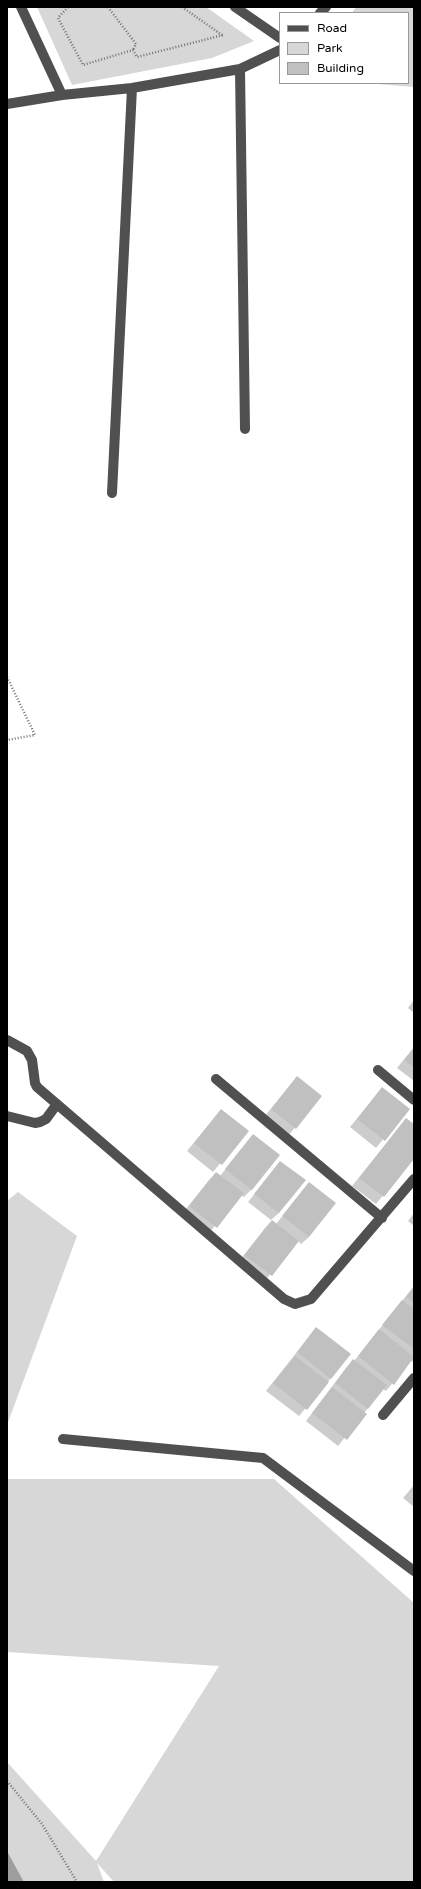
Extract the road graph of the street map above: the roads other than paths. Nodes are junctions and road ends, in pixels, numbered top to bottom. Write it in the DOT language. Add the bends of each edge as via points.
graph roads {
  1 [pos="20,7"];
  2 [pos="234,7"];
  3 [pos="279,37"];
  4 [pos="279,50"];
  5 [pos="240,69"];
  6 [pos="132,88"];
  7 [pos="62,95"];
  8 [pos="7,104"];
  9 [pos="245,429"];
  10 [pos="112,493"];
  11 [pos="7,1040"];
  12 [pos="378,1070"];
  13 [pos="216,1079"];
  14 [pos="414,1100"];
  15 [pos="57,1104"];
  16 [pos="7,1116"];
  17 [pos="414,1179"];
  18 [pos="382,1218"];
  19 [pos="414,1378"];
  20 [pos="383,1415"];
  21 [pos="63,1439"];
  22 [pos="414,1571"];
  1 -- 7 [label="street"];
  2 -- 3 [label="street"];
  4 -- 5 [label="street"];
  5 -- 6 [label="street"];
  5 -- 9 [label="street"];
  6 -- 7 [label="street"];
  6 -- 10 [label="street"];
  7 -- 8 [label="street"];
  11 -- 15 [label="street" via="27,1051 32,1060 37,1087"];
  12 -- 14 [label="street"];
  13 -- 18 [label="street"];
  15 -- 16 [label="street" via="46,1119 40,1122 34,1123"];
  15 -- 18 [label="street" via="284,1299 295,1304 312,1299"];
  17 -- 18 [label="street"];
  19 -- 20 [label="street"];
  21 -- 22 [label="street" via="263,1458"];
}
